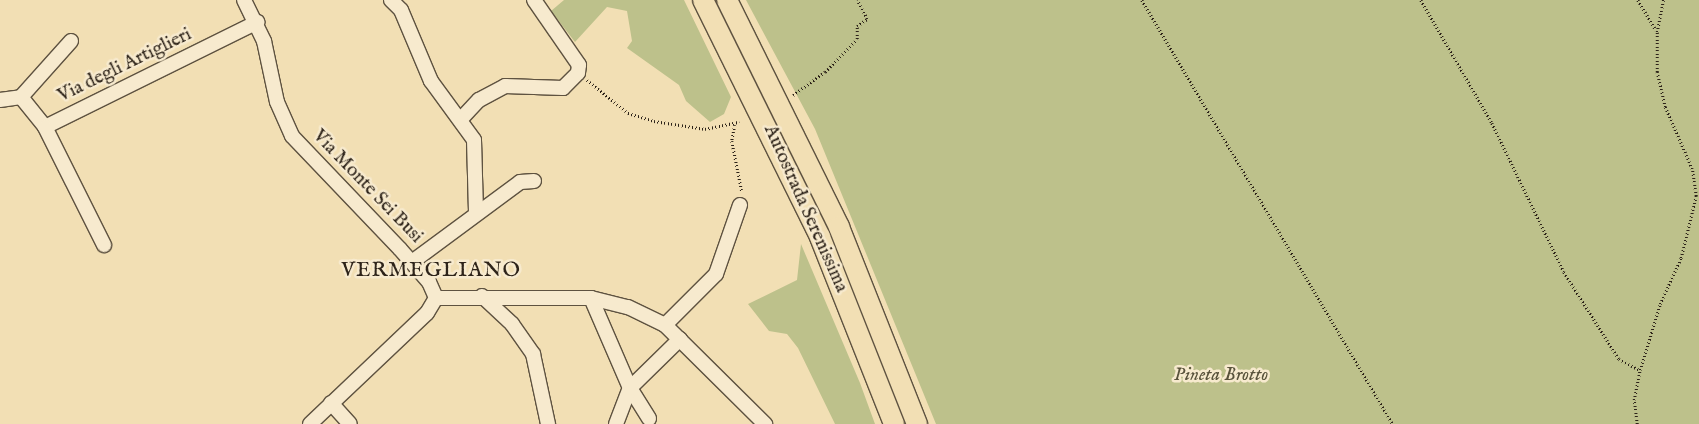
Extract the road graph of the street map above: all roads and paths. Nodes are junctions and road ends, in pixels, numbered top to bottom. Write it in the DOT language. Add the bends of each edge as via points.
graph roads {
  1 [pos="244,0"];
  2 [pos="391,0"];
  3 [pos="534,0"];
  4 [pos="704,0"];
  5 [pos="727,0"];
  6 [pos="857,0"];
  7 [pos="1142,0"];
  8 [pos="1421,0"];
  9 [pos="1638,0"];
  10 [pos="1663,0"];
  11 [pos="257,22"];
  12 [pos="1656,32"];
  13 [pos="71,41"];
  14 [pos="578,73"];
  15 [pos="793,95"];
  16 [pos="21,97"];
  17 [pos="0,100"];
  18 [pos="461,119"];
  19 [pos="739,122"];
  20 [pos="735,125"];
  21 [pos="45,127"];
  22 [pos="534,181"];
  23 [pos="740,205"];
  24 [pos="476,212"];
  25 [pos="104,245"];
  26 [pos="412,262"];
  27 [pos="477,296"];
  28 [pos="436,298"];
  29 [pos="591,298"];
  30 [pos="665,325"];
  31 [pos="680,339"];
  32 [pos="1640,370"];
  33 [pos="630,388"];
  34 [pos="330,403"];
  35 [pos="649,418"];
  36 [pos="310,424"];
  37 [pos="350,424"];
  38 [pos="548,424"];
  39 [pos="616,424"];
  40 [pos="765,424"];
  41 [pos="894,424"];
  42 [pos="917,424"];
  43 [pos="1394,424"];
  44 [pos="1637,424"];
  1 -- 11 [label="street, Via Monte Sei Busi"];
  2 -- 18 [label="street" via="401,10 431,81"];
  3 -- 14 [label="street" via="579,65"];
  4 -- 41 [label="highway, Autostrada Serenissima" via="820,237"];
  5 -- 42 [label="highway, Autostrada Serenissima" via="839,227"];
  6 -- 15 [label="path" via="867,19 857,26 858,39 825,72"];
  7 -- 43 [label="path"];
  8 -- 32 [label="path" via="1492,124 1564,272 1619,359"];
  9 -- 12 [label="path"];
  10 -- 12 [label="path"];
  11 -- 21 [label="street, Via degli Artiglieri"];
  11 -- 26 [label="street, Via Monte Sei Busi" via="277,102 292,136"];
  12 -- 32 [label="path" via="1657,72 1665,107 1692,169 1696,196 1681,258 1660,304"];
  13 -- 16 [label="street, Via degli Artiglieri"];
  14 -- 18 [label="street" via="563,88 505,86 479,100"];
  14 -- 20 [label="path" via="628,114 705,129"];
  16 -- 17 [label="street"];
  16 -- 21 [label="street, Via degli Artiglieri"];
  18 -- 24 [label="street" via="474,140"];
  19 -- 20 [label="path"];
  20 -- 23 [label="path" via="732,141 743,193"];
  21 -- 25 [label="street"];
  22 -- 24 [label="street" via="520,182"];
  23 -- 30 [label="street" via="716,274"];
  24 -- 26 [label="street"];
  26 -- 28 [label="street, Via Monte Sei Busi"];
  27 -- 28 [label="street"];
  27 -- 29 [label="street"];
  27 -- 38 [label="street" via="518,331 533,354"];
  28 -- 34 [label="street" via="427,314"];
  29 -- 30 [label="street" via="628,307"];
  29 -- 33 [label="street"];
  30 -- 31 [label="street"];
  31 -- 33 [label="street"];
  31 -- 40 [label="street"];
  32 -- 44 [label="path" via="1634,400"];
  33 -- 35 [label="street"];
  33 -- 39 [label="street"];
  34 -- 36 [label="street"];
  34 -- 37 [label="street"];
}
